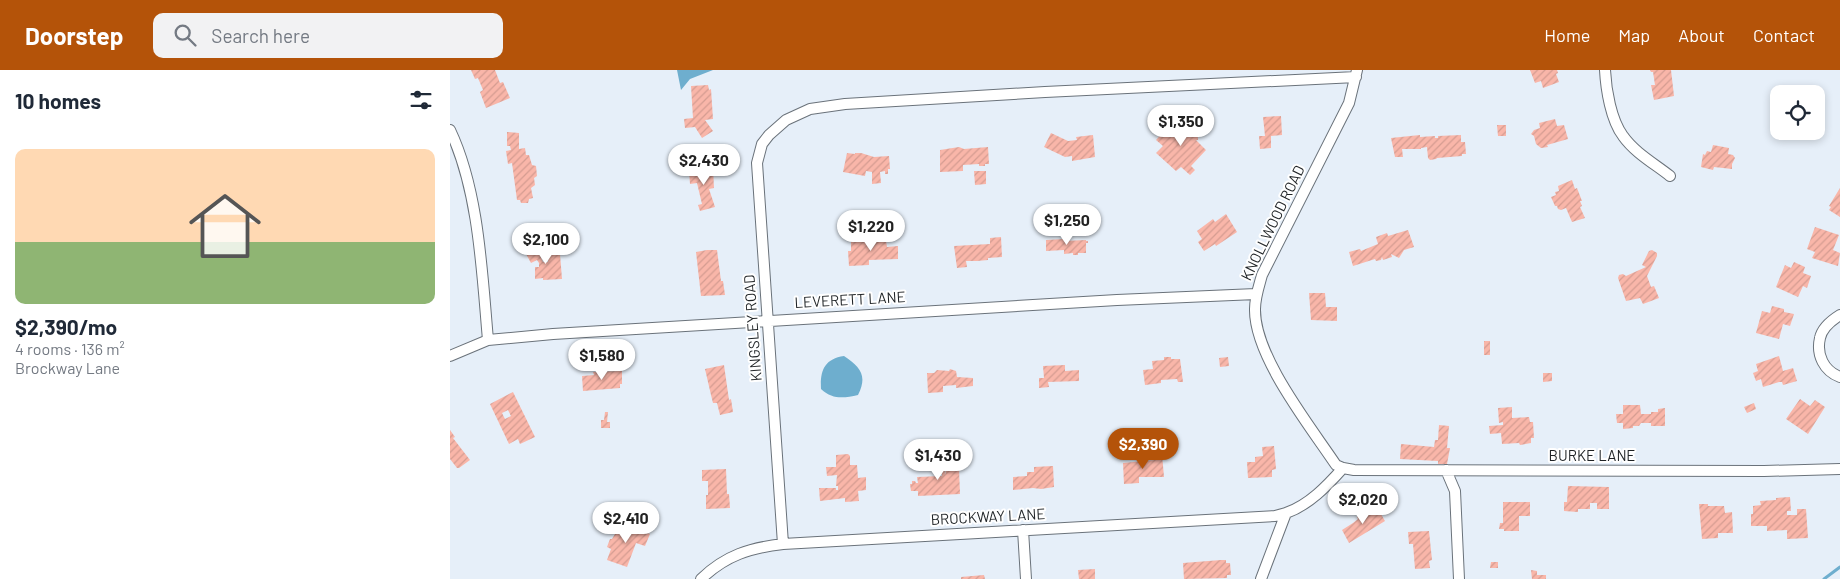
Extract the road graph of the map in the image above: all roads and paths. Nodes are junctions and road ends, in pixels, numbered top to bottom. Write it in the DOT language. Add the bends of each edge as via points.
graph roads {
  1 [pos="1605,70"];
  2 [pos="1357,73"];
  3 [pos="450,130"];
  4 [pos="1670,176"];
  5 [pos="1256,294"];
  6 [pos="1840,315"];
  7 [pos="768,320"];
  8 [pos="488,340"];
  9 [pos="450,356"];
  10 [pos="1840,377"];
  11 [pos="1343,468"];
  12 [pos="1840,469"];
  13 [pos="1446,470"];
  14 [pos="1286,514"];
  15 [pos="1023,530"];
  16 [pos="783,544"];
  17 [pos="701,579"];
  18 [pos="1026,579"];
  19 [pos="1261,579"];
  20 [pos="1459,579"];
  1 -- 4 [label="street" via="1610,105 1622,136"];
  2 -- 5 [label="street, KNOLLWOOD ROAD" via="1349,104 1262,275"];
  2 -- 7 [label="street, KINGSLEY ROAD" via="845,104 810,109 786,120 769,135 762,144 757,163"];
  3 -- 8 [label="street" via="466,175 479,238"];
  5 -- 7 [label="street, LEVERETT LANE"];
  5 -- 11 [label="street, KNOLLWOOD ROAD" via="1255,310 1261,343 1285,390 1336,464"];
  6 -- 10 [label="street" via="1824,328 1820,352 1823,363 1832,374"];
  7 -- 8 [label="street, LEVERETT LANE"];
  7 -- 16 [label="street, KINGSLEY ROAD"];
  8 -- 9 [label="street, LEVERETT LANE"];
  11 -- 13 [label="street, BURKE LANE"];
  11 -- 14 [label="street" via="1325,488"];
  12 -- 13 [label="street, BURKE LANE"];
  13 -- 20 [label="street" via="1455,491"];
  14 -- 15 [label="street, BROCKWAY LANE"];
  14 -- 19 [label="street"];
  15 -- 16 [label="street, BROCKWAY LANE"];
  15 -- 18 [label="street"];
  16 -- 17 [label="street, BROCKWAY LANE" via="738,553"];
}
